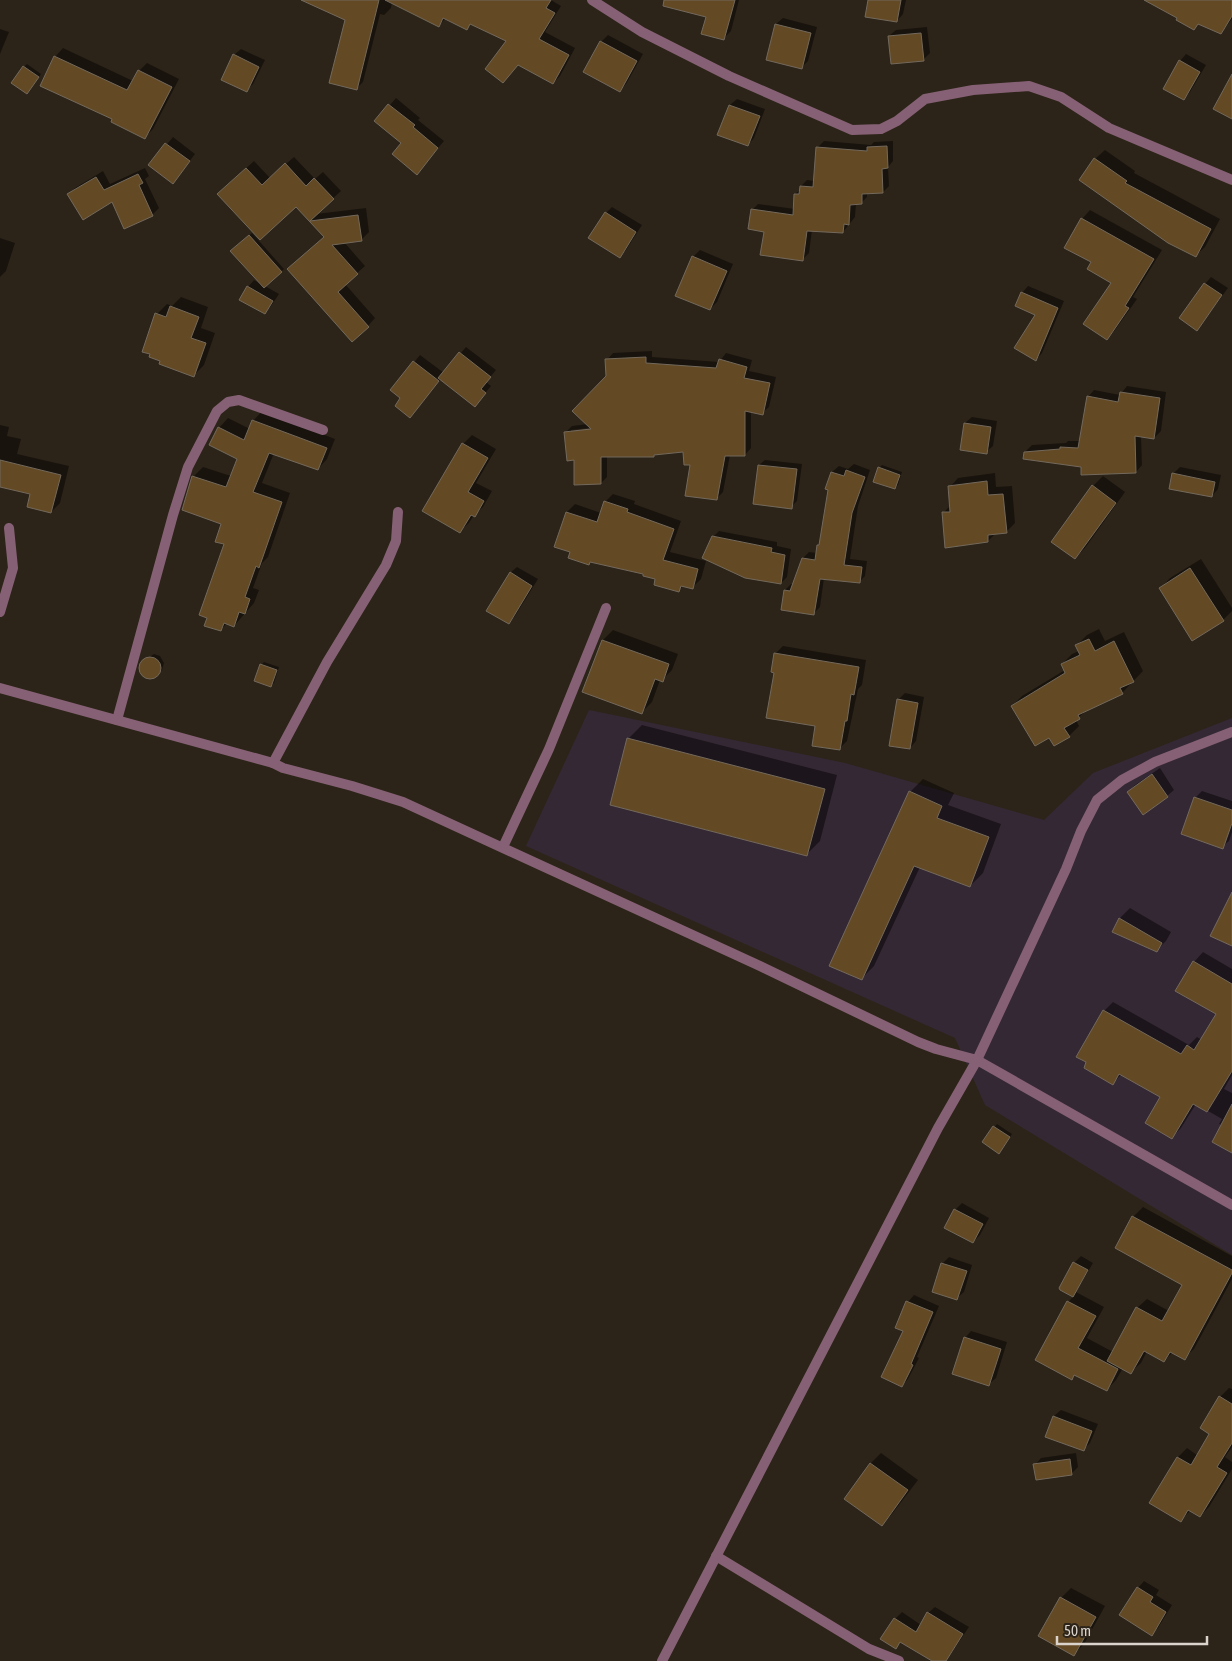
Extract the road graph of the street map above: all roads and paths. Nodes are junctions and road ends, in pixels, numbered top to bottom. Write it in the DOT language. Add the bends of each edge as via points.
graph roads {
  1 [pos="592,0"];
  2 [pos="1232,180"];
  3 [pos="323,430"];
  4 [pos="398,512"];
  5 [pos="9,528"];
  6 [pos="606,608"];
  7 [pos="0,612"];
  8 [pos="0,688"];
  9 [pos="117,720"];
  10 [pos="1232,732"];
  11 [pos="273,763"];
  12 [pos="503,847"];
  13 [pos="977,1060"];
  14 [pos="1232,1205"];
  15 [pos="716,1556"];
  16 [pos="662,1661"];
  17 [pos="899,1661"];
  1 -- 2 [label="street" via="642,32 729,76 852,130 881,128 897,121 925,99 973,90 1029,86 1061,97 1109,128"];
  3 -- 9 [label="street" via="239,400 228,402 217,411 188,466"];
  4 -- 11 [label="street" via="396,542 386,565 327,662"];
  5 -- 7 [label="street" via="13,568"];
  6 -- 12 [label="street" via="548,749"];
  8 -- 9 [label="street"];
  9 -- 11 [label="street"];
  10 -- 13 [label="street" via="1155,762 1122,780 1097,800"];
  11 -- 12 [label="street" via="403,802"];
  12 -- 13 [label="street" via="918,1042"];
  13 -- 14 [label="street"];
  13 -- 15 [label="street" via="938,1128"];
  15 -- 16 [label="street"];
  15 -- 17 [label="street" via="870,1649"];
}
